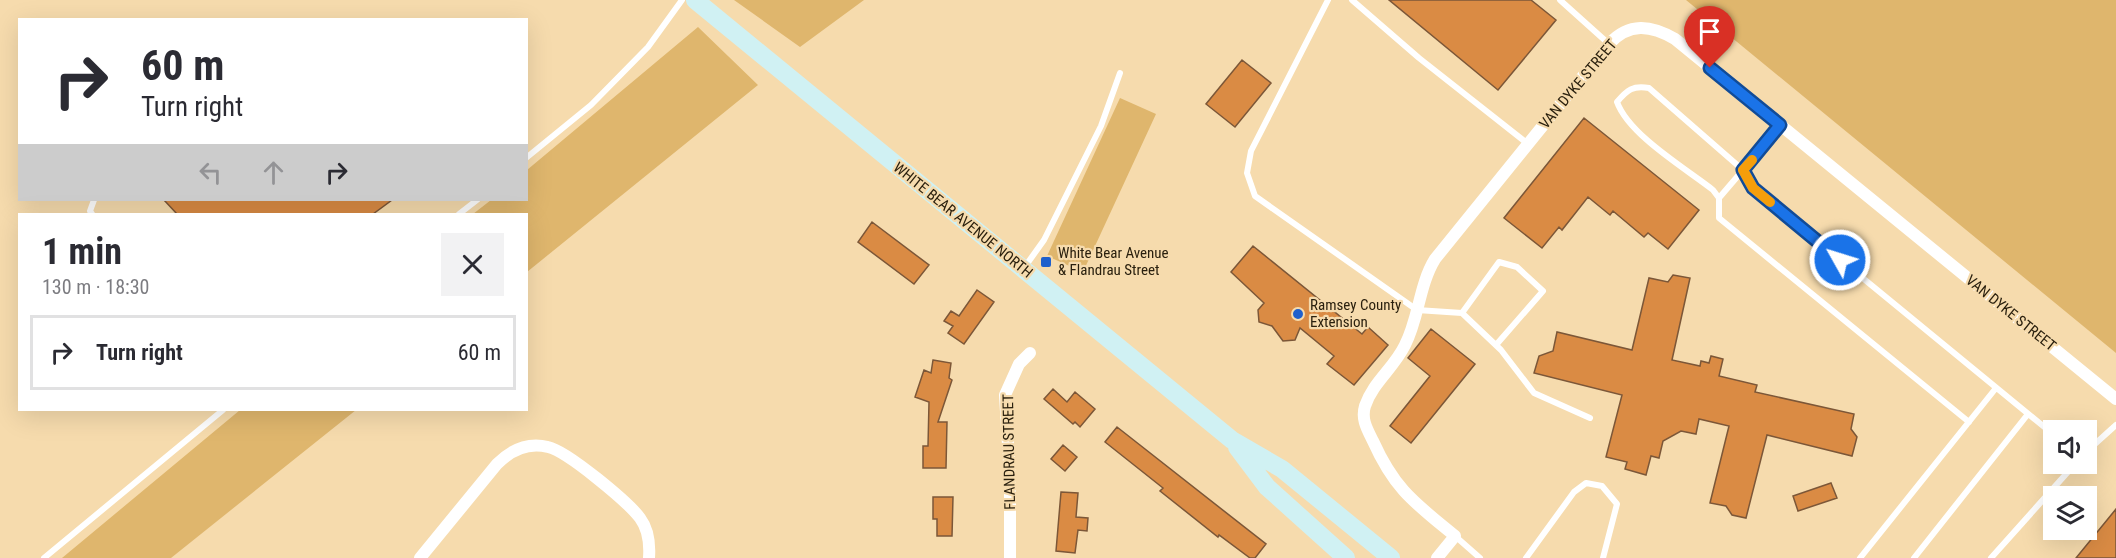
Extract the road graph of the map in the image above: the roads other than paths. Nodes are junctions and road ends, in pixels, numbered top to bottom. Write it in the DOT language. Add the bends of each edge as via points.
graph roads {
  1 [pos="682,0"];
  2 [pos="694,0"];
  3 [pos="1328,0"];
  4 [pos="1352,0"];
  5 [pos="1560,0"];
  6 [pos="1609,44"];
  7 [pos="1120,73"];
  8 [pos="1780,125"];
  9 [pos="1528,144"];
  10 [pos="528,156"];
  11 [pos="1743,170"];
  12 [pos="1719,198"];
  13 [pos="476,201"];
  14 [pos="460,213"];
  15 [pos="1023,269"];
  16 [pos="1417,310"];
  17 [pos="1461,313"];
  18 [pos="1496,345"];
  19 [pos="1030,352"];
  20 [pos="1996,388"];
  21 [pos="2116,399"];
  22 [pos="222,411"];
  23 [pos="2028,414"];
  24 [pos="1590,418"];
  25 [pos="1969,422"];
  26 [pos="2116,425"];
  27 [pos="2043,426"];
  28 [pos="1232,440"];
  29 [pos="2097,442"];
  30 [pos="2066,474"];
  31 [pos="1455,536"];
  32 [pos="44,558"];
  33 [pos="420,558"];
  34 [pos="649,558"];
  35 [pos="1010,558"];
  36 [pos="1346,558"];
  37 [pos="1391,558"];
  38 [pos="1437,558"];
  39 [pos="1480,558"];
  40 [pos="1526,558"];
  41 [pos="1603,558"];
  42 [pos="1860,558"];
  43 [pos="1914,558"];
  44 [pos="1991,558"];
  1 -- 10 [label="lane" via="648,47 591,105"];
  2 -- 15 [label="main road, WHITE BEAR AVENUE NORTH"];
  3 -- 16 [label="lane" via="1251,151 1249,185 1266,205"];
  4 -- 9 [label="lane"];
  5 -- 6 [label="lane"];
  6 -- 8 [label="street, VAN DYKE STREET" via="1635,28 1662,32"];
  6 -- 9 [label="street, VAN DYKE STREET"];
  7 -- 15 [label="lane" via="1101,126 1044,240"];
  8 -- 11 [label="lane"];
  8 -- 21 [label="street, VAN DYKE STREET"];
  9 -- 16 [label="street, VAN DYKE STREET" via="1436,259"];
  11 -- 12 [label="lane"];
  11 -- 12 [label="lane" via="1649,88 1636,85 1625,92 1617,102 1622,114"];
  11 -- 20 [label="lane" via="1753,188"];
  12 -- 25 [label="lane" via="1719,218"];
  13 -- 14 [label="lane"];
  15 -- 28 [label="main road, WHITE BEAR AVENUE NORTH"];
  16 -- 17 [label="lane"];
  16 -- 31 [label="street, VAN DYKE STREET" via="1405,347 1372,391 1364,418 1395,482"];
  17 -- 18 [label="lane"];
  17 -- 18 [label="lane" via="1499,262 1517,267 1543,291"];
  18 -- 24 [label="lane" via="1534,393"];
  19 -- 35 [label="street, FLANDRAU STREET" via="1019,364 1005,395"];
  20 -- 23 [label="lane"];
  20 -- 25 [label="lane"];
  22 -- 32 [label="lane"];
  23 -- 27 [label="lane"];
  23 -- 43 [label="lane"];
  25 -- 42 [label="lane"];
  26 -- 29 [label="lane"];
  28 -- 36 [label="main road, WHITE BEAR AVENUE NORTH" via="1267,487"];
  28 -- 37 [label="main road, WHITE BEAR AVENUE NORTH" via="1282,469"];
  30 -- 44 [label="lane"];
  31 -- 38 [label="street"];
  31 -- 39 [label="lane"];
  33 -- 34 [label="street" via="507,454 533,445 560,451 632,508 647,531"];
  40 -- 41 [label="lane" via="1574,492 1586,483 1602,486 1617,504"];
}
